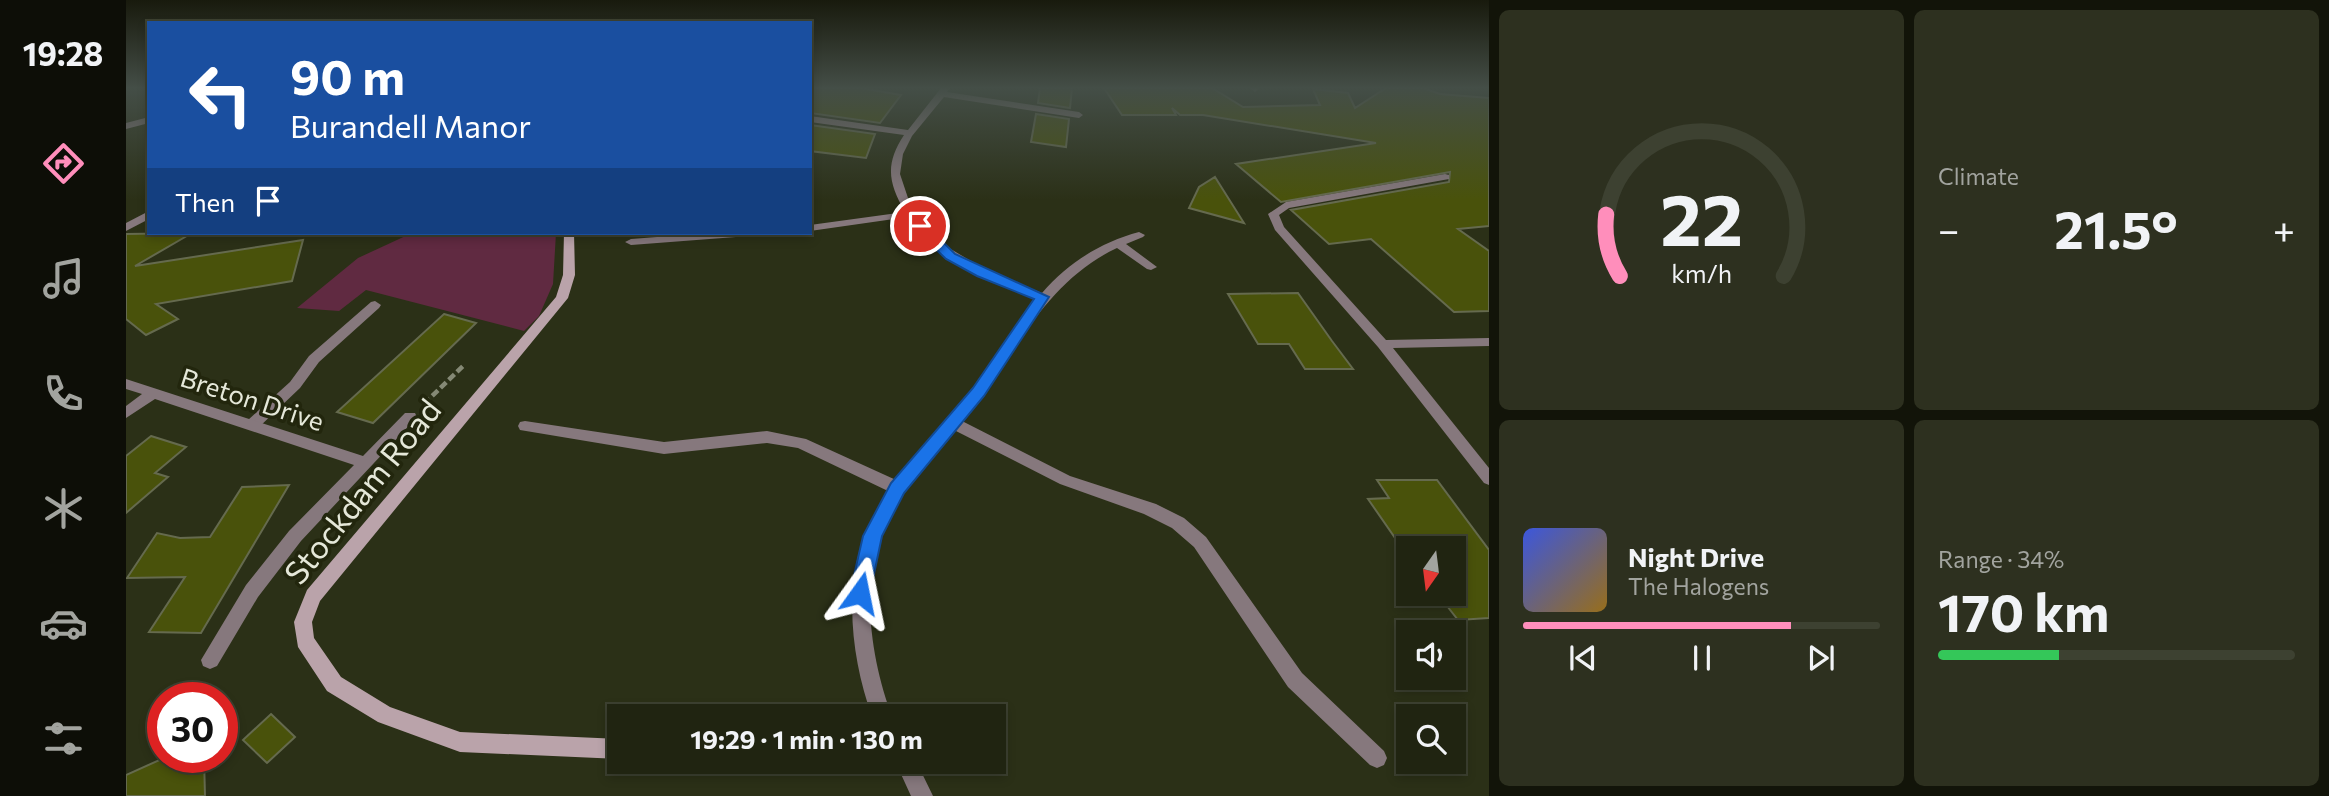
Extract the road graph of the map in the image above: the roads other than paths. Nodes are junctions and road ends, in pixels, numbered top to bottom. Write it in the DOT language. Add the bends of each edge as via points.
graph roads {
  1 [pos="850,125"];
  2 [pos="918,125"];
  3 [pos="912,133"];
  4 [pos="1445,177"];
  5 [pos="910,214"];
  6 [pos="147,215"];
  7 [pos="126,228"];
  8 [pos="812,228"];
  9 [pos="569,235"];
  10 [pos="723,235"];
  11 [pos="1139,235"];
  12 [pos="631,242"];
  13 [pos="1117,243"];
  14 [pos="1151,267"];
  15 [pos="1042,297"];
  16 [pos="374,305"];
  17 [pos="1489,342"];
  18 [pos="1383,344"];
  19 [pos="126,384"];
  20 [pos="152,394"];
  21 [pos="126,412"];
  22 [pos="410,417"];
  23 [pos="954,424"];
  24 [pos="253,425"];
  25 [pos="525,426"];
  26 [pos="364,462"];
  27 [pos="1489,479"];
  28 [pos="897,488"];
  29 [pos="210,660"];
  30 [pos="877,704"];
  31 [pos="607,749"];
  32 [pos="1377,758"];
  33 [pos="911,774"];
  34 [pos="922,796"];
  1 -- 3 [label="street"];
  2 -- 3 [label="street"];
  3 -- 5 [label="street" via="895,166 898,189"];
  4 -- 18 [label="street" via="1286,205 1273,214 1279,228"];
  5 -- 8 [label="street"];
  5 -- 15 [label="street" via="950,256"];
  6 -- 7 [label="street"];
  9 -- 31 [label="street, Stockdam Road" via="569,275 562,298 313,596 303,621 304,640 334,684 385,715 460,742"];
  10 -- 12 [label="street"];
  11 -- 13 [label="street"];
  13 -- 14 [label="street"];
  13 -- 15 [label="street" via="1069,271"];
  15 -- 23 [label="street"];
  16 -- 24 [label="street" via="314,359 295,386"];
  17 -- 18 [label="street"];
  18 -- 27 [label="street"];
  19 -- 20 [label="street, Breton Drive"];
  20 -- 21 [label="street"];
  20 -- 24 [label="street, Breton Drive"];
  22 -- 26 [label="street"];
  23 -- 28 [label="street"];
  23 -- 32 [label="street" via="1065,480 1178,523 1200,542 1295,680"];
  24 -- 26 [label="street, Breton Drive"];
  25 -- 28 [label="street" via="664,449 767,437 801,443"];
  26 -- 29 [label="street" via="295,536 252,591"];
  28 -- 30 [label="street" via="872,536 860,593"];
  33 -- 34 [label="street"];
}
